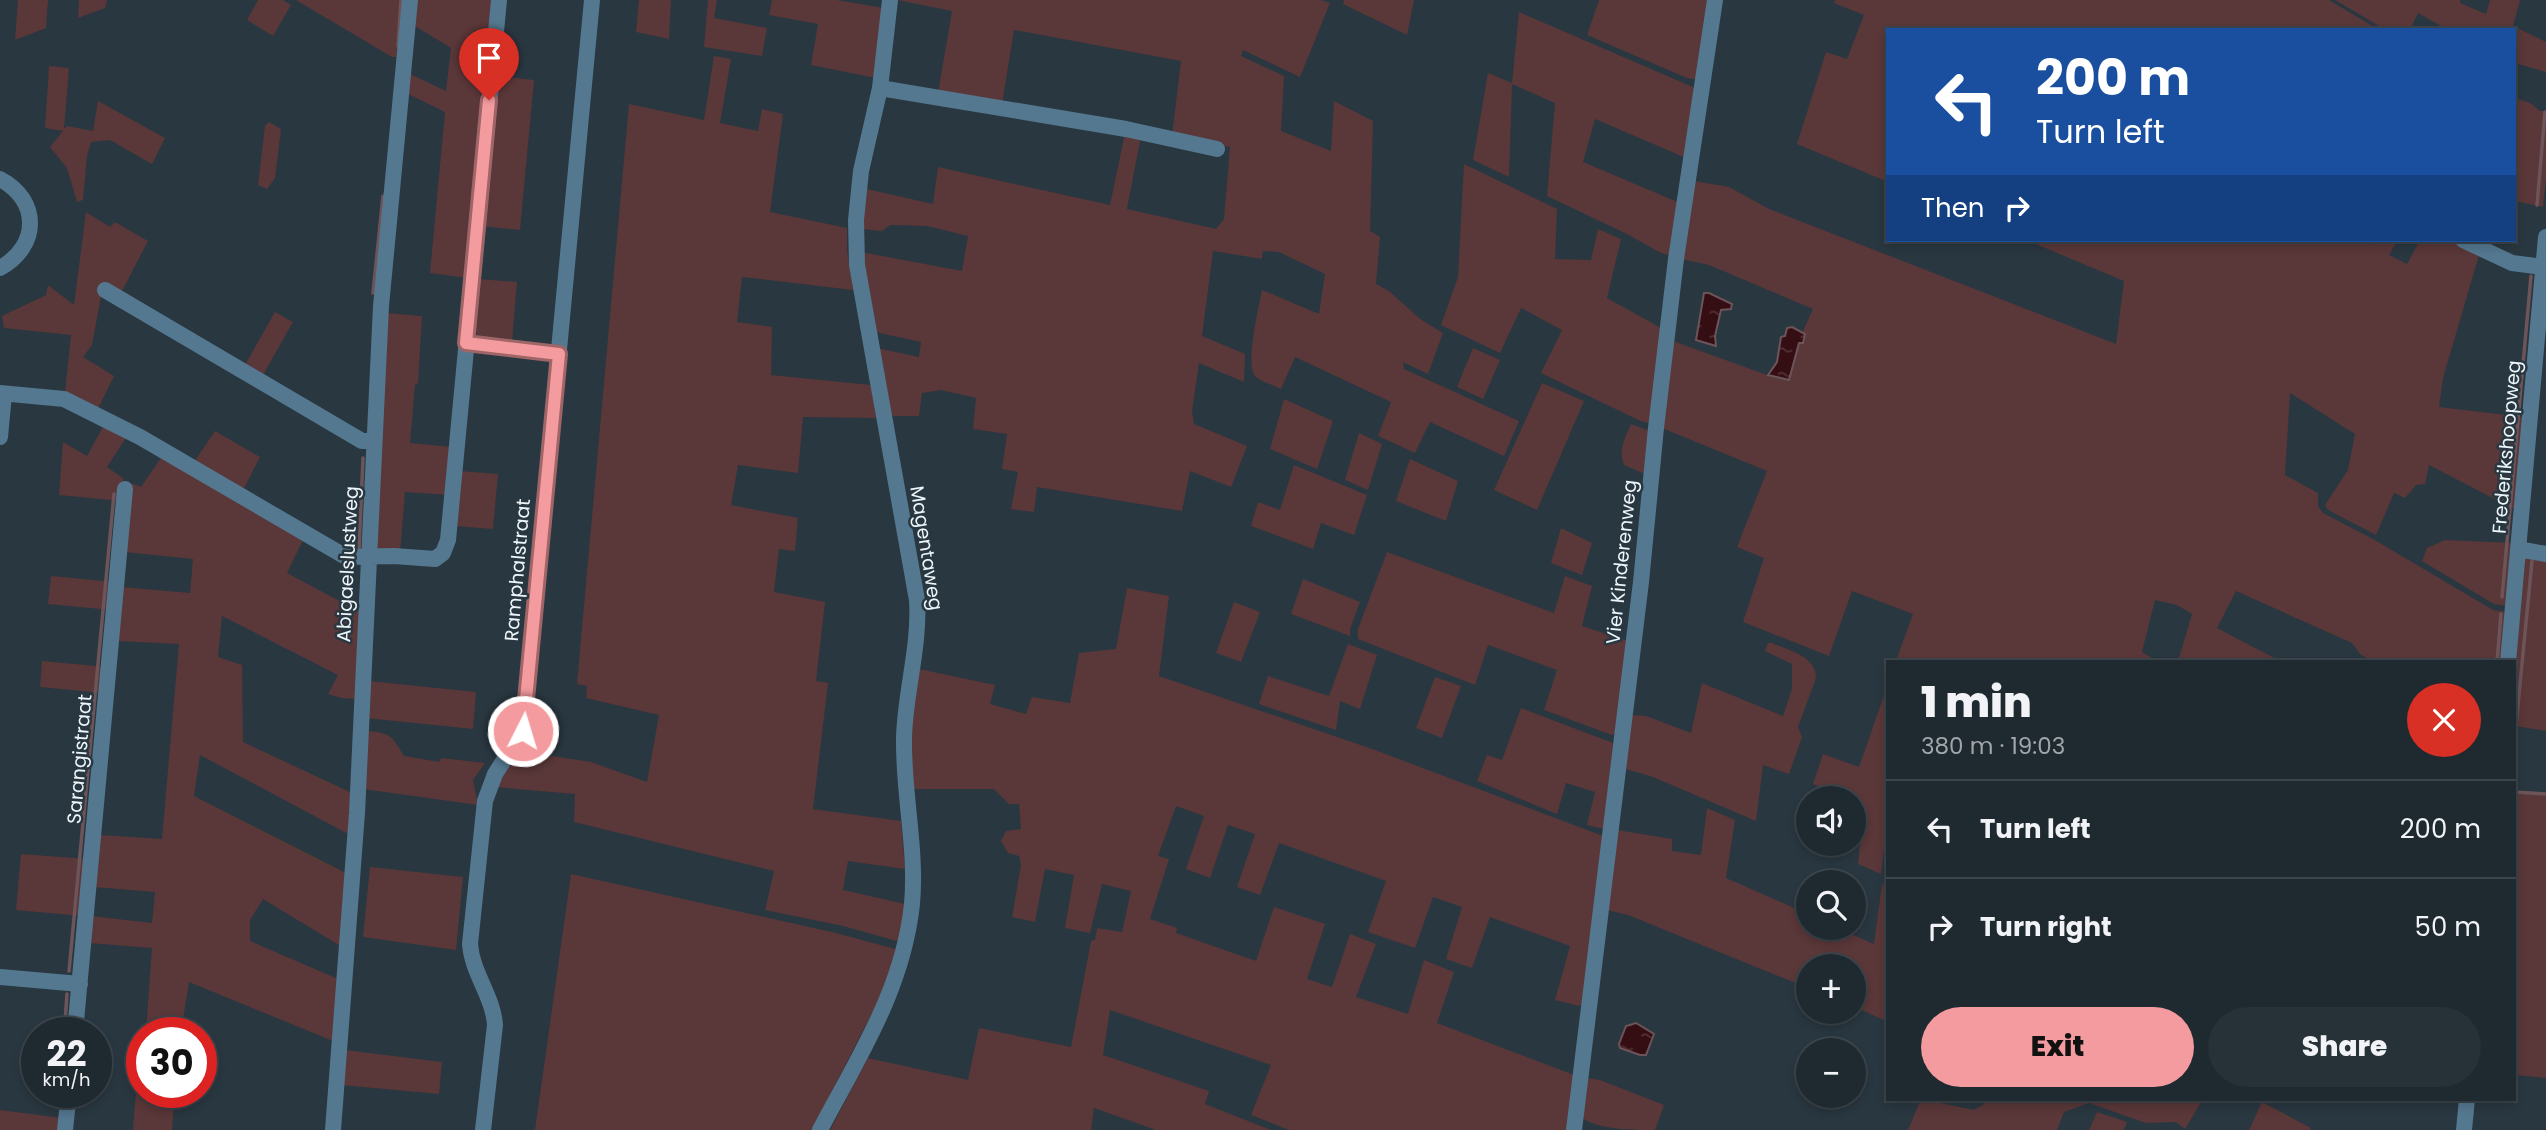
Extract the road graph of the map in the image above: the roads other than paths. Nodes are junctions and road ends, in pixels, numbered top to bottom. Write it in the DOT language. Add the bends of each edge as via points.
graph roads {
  1 [pos="410,0"];
  2 [pos="499,0"];
  3 [pos="592,0"];
  4 [pos="890,0"];
  5 [pos="1715,0"];
  6 [pos="880,88"];
  7 [pos="1217,149"];
  8 [pos="0,179"];
  9 [pos="2546,237"];
  10 [pos="2467,242"];
  11 [pos="2543,267"];
  12 [pos="0,268"];
  13 [pos="105,290"];
  14 [pos="2541,342"];
  15 [pos="466,343"];
  16 [pos="559,354"];
  17 [pos="2,393"];
  18 [pos="0,437"];
  19 [pos="374,441"];
  20 [pos="125,489"];
  21 [pos="2518,549"];
  22 [pos="2546,554"];
  23 [pos="369,558"];
  24 [pos="2508,660"];
  25 [pos="0,977"];
  26 [pos="80,985"];
  27 [pos="77,1017"];
  28 [pos="2467,1101"];
  29 [pos="67,1108"];
  30 [pos="65,1130"];
  31 [pos="333,1130"];
  32 [pos="483,1130"];
  33 [pos="820,1130"];
  34 [pos="1574,1130"];
  35 [pos="2464,1130"];
  1 -- 19 [label="street, Abigaelslustweg" via="381,306"];
  2 -- 15 [label="street"];
  3 -- 16 [label="street, Ramphalstraat"];
  4 -- 6 [label="street, Magentaweg"];
  5 -- 34 [label="street, Vier Kinderenweg" via="1676,259"];
  6 -- 7 [label="street"];
  6 -- 33 [label="street, Magentaweg" via="861,171 855,232 857,265 917,600 904,738 912,903 894,984"];
  8 -- 12 [label="street" via="22,195 30,227 22,252"];
  9 -- 11 [label="street, Frederikshoopweg"];
  10 -- 11 [label="street" via="2512,262"];
  11 -- 14 [label="street, Frederikshoopweg"];
  13 -- 19 [label="street" via="362,440"];
  14 -- 21 [label="street, Frederikshoopweg"];
  15 -- 16 [label="street"];
  15 -- 23 [label="street" via="448,540 443,553 435,559"];
  16 -- 32 [label="street, Ramphalstraat" via="523,731 495,774 485,801 470,944 474,965 494,1009"];
  17 -- 18 [label="street"];
  17 -- 23 [label="street" via="64,399 140,437 346,557"];
  19 -- 23 [label="street, Abigaelslustweg"];
  20 -- 26 [label="street, Sarangistraat"];
  21 -- 22 [label="street"];
  21 -- 24 [label="street, Frederikshoopweg"];
  23 -- 31 [label="street, Abigaelslustweg" via="357,813"];
  25 -- 26 [label="street"];
  26 -- 27 [label="street, Sarangistraat"];
  28 -- 35 [label="street"];
  29 -- 30 [label="street"];
}
